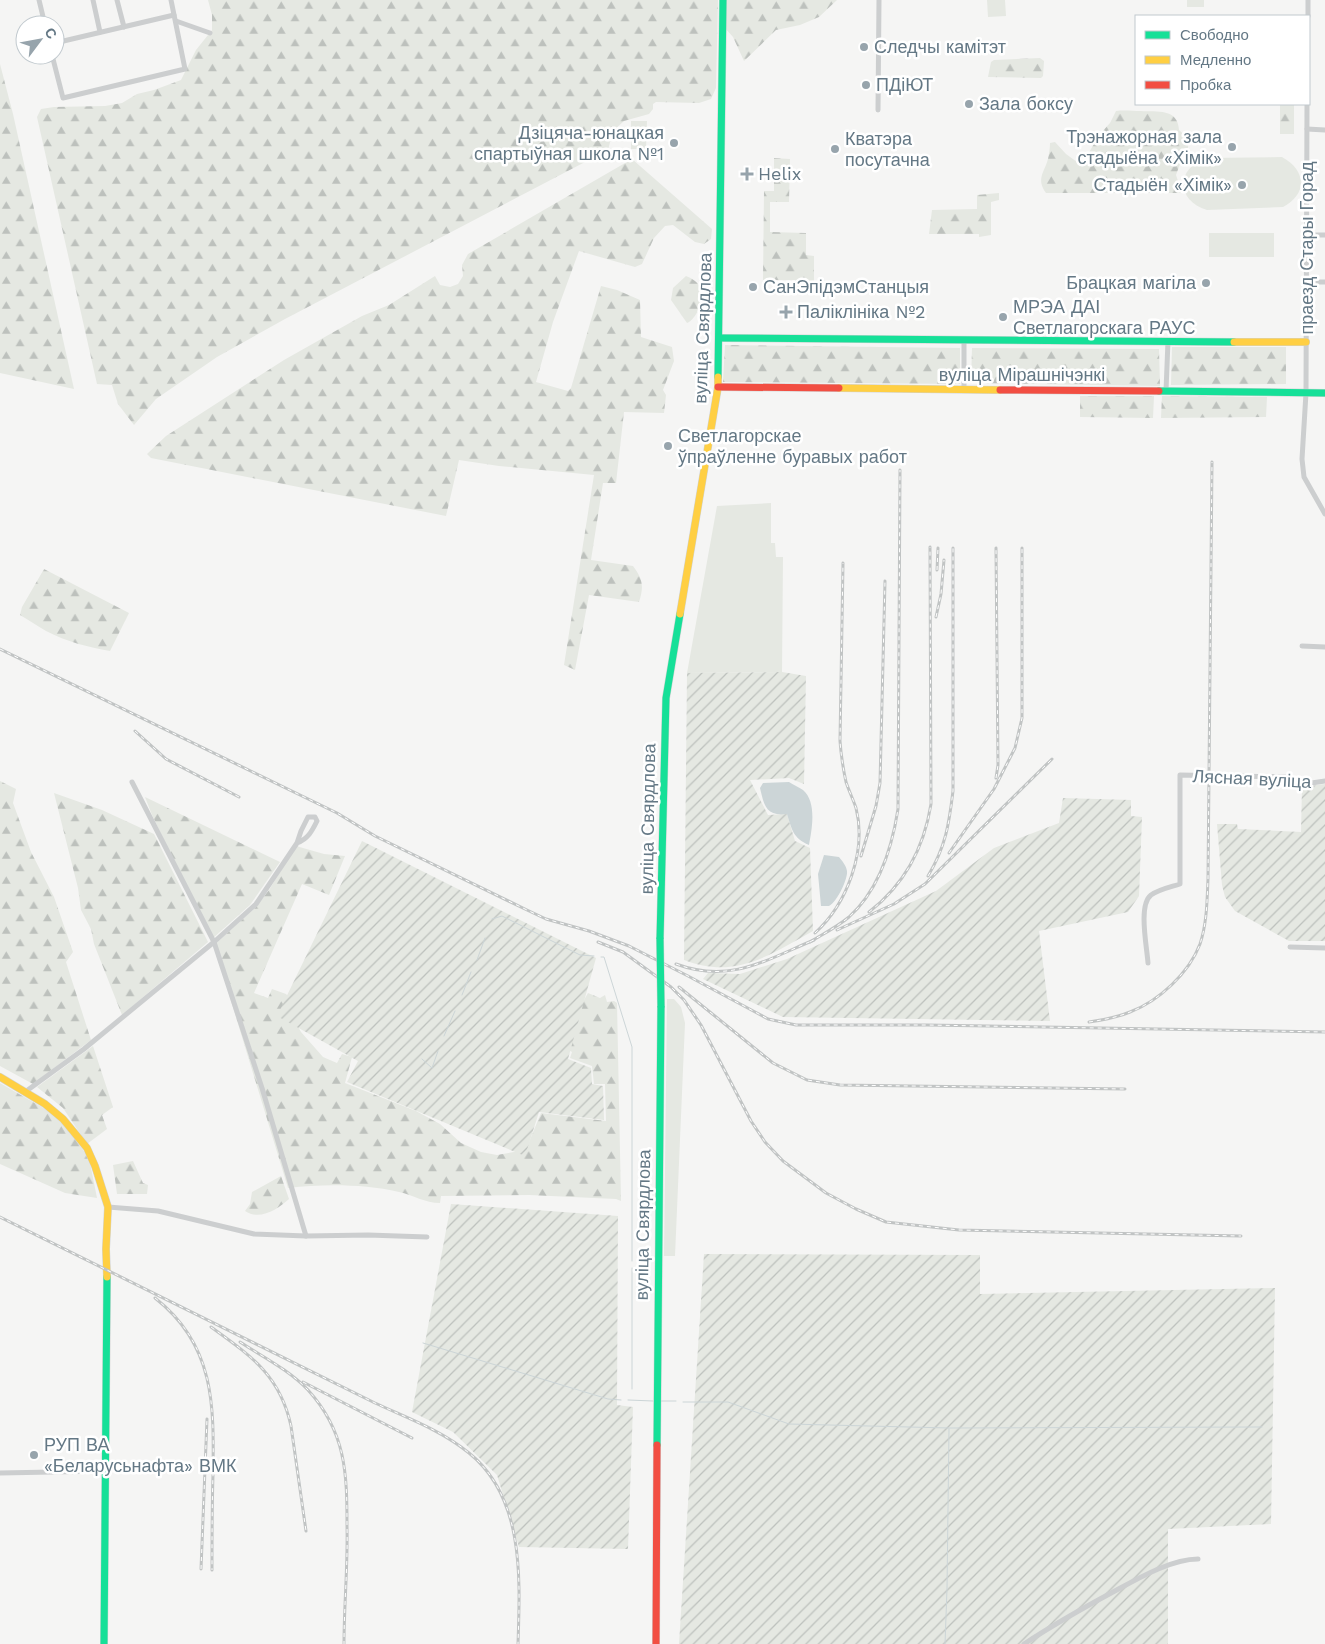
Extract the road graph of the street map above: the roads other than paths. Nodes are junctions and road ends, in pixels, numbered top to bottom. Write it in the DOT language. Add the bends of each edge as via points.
graph roads {
  1 [pos="39,0"];
  2 [pos="93,0"];
  3 [pos="117,0"];
  4 [pos="171,0"];
  5 [pos="723,0"];
  6 [pos="879,0"];
  7 [pos="1308,0"];
  8 [pos="43,15"];
  9 [pos="1308,15"];
  10 [pos="175,18"];
  11 [pos="124,27"];
  12 [pos="100,32"];
  13 [pos="210,33"];
  14 [pos="65,41"];
  15 [pos="55,65"];
  16 [pos="1307,105"];
  17 [pos="878,110"];
  18 [pos="1307,129"];
  19 [pos="1325,130"];
  20 [pos="1307,235"];
  21 [pos="1325,235"];
  22 [pos="1306,282"];
  23 [pos="1325,282"];
  24 [pos="720,338"];
  25 [pos="964,340"];
  26 [pos="1168,341"];
  27 [pos="1306,342"];
  28 [pos="718,388"];
  29 [pos="964,390"];
  30 [pos="1166,391"];
  31 [pos="1306,392"];
  32 [pos="1325,393"];
  33 [pos="1325,514"];
  34 [pos="1302,646"];
  35 [pos="1325,646"];
  36 [pos="1325,781"];
  37 [pos="132,782"];
  38 [pos="297,842"];
  39 [pos="214,942"];
  40 [pos="1290,947"];
  41 [pos="1325,948"];
  42 [pos="1148,962"];
  43 [pos="0,1077"];
  44 [pos="25,1092"];
  45 [pos="108,1207"];
  46 [pos="306,1236"];
  47 [pos="427,1237"];
  48 [pos="106,1471"];
  49 [pos="0,1473"];
  50 [pos="1198,1559"];
  51 [pos="104,1644"];
  52 [pos="656,1644"];
  53 [pos="1024,1644"];
  1 -- 8 [label="street"];
  2 -- 12 [label="street"];
  3 -- 11 [label="street"];
  4 -- 10 [label="street"];
  5 -- 24 [label="street, вуліца Свярдлова"];
  6 -- 17 [label="street"];
  7 -- 9 [label="street"];
  10 -- 11 [label="street"];
  10 -- 13 [label="street"];
  10 -- 15 [label="street" via="185,69 63,98"];
  11 -- 12 [label="street"];
  12 -- 14 [label="street"];
  16 -- 18 [label="street, праезд Стары Горад"];
  18 -- 19 [label="street"];
  18 -- 20 [label="street, праезд Стары Горад"];
  20 -- 21 [label="street"];
  20 -- 22 [label="street, праезд Стары Горад"];
  22 -- 23 [label="street"];
  22 -- 27 [label="street, праезд Стары Горад"];
  24 -- 25 [label="street"];
  24 -- 28 [label="street, вуліца Свярдлова"];
  25 -- 26 [label="street"];
  25 -- 29 [label="street"];
  26 -- 27 [label="street"];
  26 -- 30 [label="street"];
  27 -- 31 [label="street, праезд Стары Горад"];
  28 -- 29 [label="street, вуліца Мірашнічэнкі"];
  28 -- 52 [label="street, вуліца Свярдлова, bridge" via="666,698 660,939"];
  29 -- 30 [label="street, вуліца Мірашнічэнкі"];
  30 -- 31 [label="street, вуліца Мірашнічэнкі"];
  31 -- 32 [label="street, вуліца Мірашнічэнкі"];
  31 -- 33 [label="street, праезд Стары Горад" via="1304,477"];
  34 -- 35 [label="street"];
  36 -- 42 [label="street, Лясная вуліца" via="1305,784 1290,777 1180,775 1180,884 1150,896 1145,904"];
  37 -- 39 [label="street"];
  38 -- 38 [label="street" via="308,817 315,817 314,828 305,840"];
  38 -- 39 [label="street" via="256,904"];
  39 -- 44 [label="street" via="84,1049"];
  39 -- 46 [label="street"];
  40 -- 41 [label="street"];
  43 -- 44 [label="street"];
  44 -- 45 [label="street" via="63,1119 87,1148"];
  45 -- 46 [label="street" via="158,1211 254,1234"];
  45 -- 48 [label="street"];
  46 -- 47 [label="street"];
  48 -- 49 [label="street"];
  48 -- 51 [label="street"];
  50 -- 53 [label="street" via="1186,1559 1140,1577"];
}
